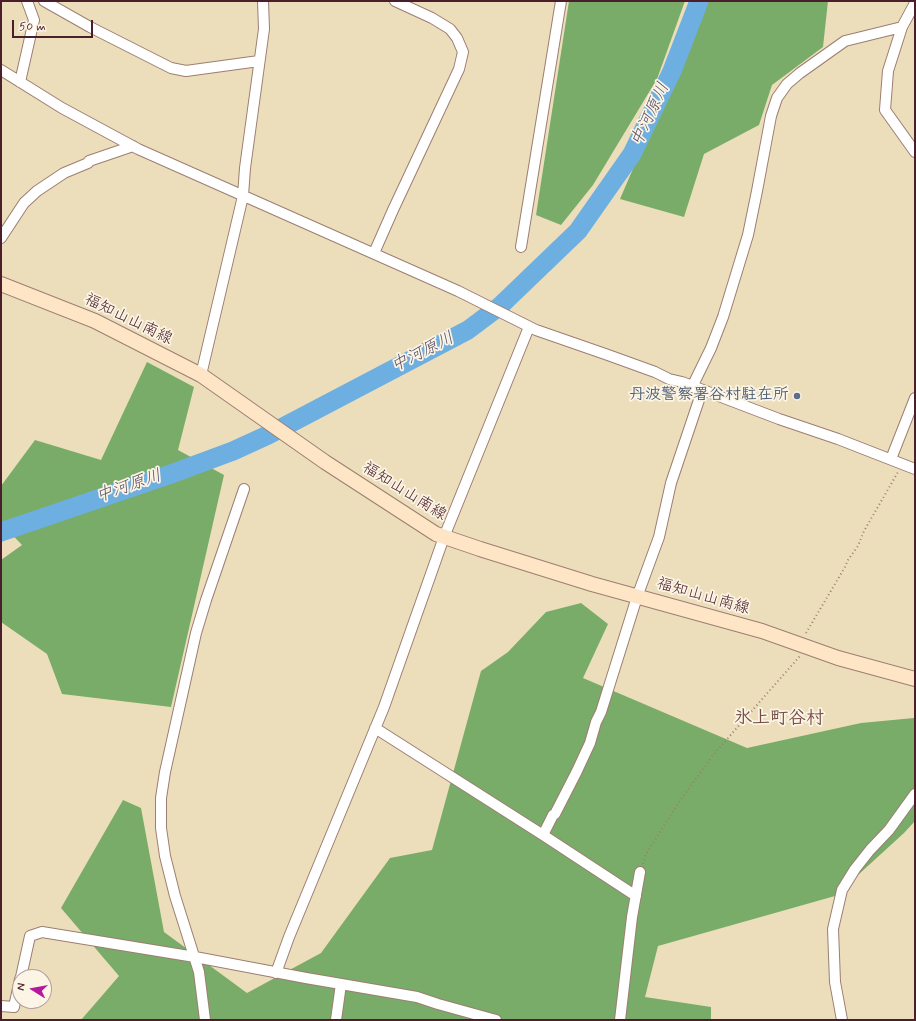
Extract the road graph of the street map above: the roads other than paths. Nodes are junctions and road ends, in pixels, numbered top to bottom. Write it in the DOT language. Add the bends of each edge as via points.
graph roads {
  1 [pos="27,1"];
  2 [pos="44,1"];
  3 [pos="263,1"];
  4 [pos="394,1"];
  5 [pos="561,1"];
  6 [pos="915,3"];
  7 [pos="902,27"];
  8 [pos="260,61"];
  9 [pos="1,70"];
  10 [pos="20,82"];
  11 [pos="133,146"];
  12 [pos="915,152"];
  13 [pos="243,196"];
  14 [pos="1,238"];
  15 [pos="521,247"];
  16 [pos="374,254"];
  17 [pos="1,284"];
  18 [pos="529,327"];
  19 [pos="201,375"];
  20 [pos="697,389"];
  21 [pos="915,398"];
  22 [pos="891,459"];
  23 [pos="915,469"];
  24 [pos="244,489"];
  25 [pos="444,537"];
  26 [pos="637,596"];
  27 [pos="915,679"];
  28 [pos="375,728"];
  29 [pos="915,794"];
  30 [pos="543,835"];
  31 [pos="640,872"];
  32 [pos="636,896"];
  33 [pos="194,957"];
  34 [pos="22,969"];
  35 [pos="276,973"];
  36 [pos="341,984"];
  37 [pos="1,1006"];
  38 [pos="12,1007"];
  39 [pos="205,1020"];
  40 [pos="336,1020"];
  41 [pos="496,1020"];
  42 [pos="620,1020"];
  43 [pos="842,1020"];
  1 -- 10 [label="street" via="34,20"];
  2 -- 8 [label="street" via="172,68 186,71"];
  3 -- 8 [label="street" via="264,29"];
  4 -- 16 [label="street" via="450,29 463,52 459,69"];
  5 -- 15 [label="street"];
  6 -- 7 [label="street"];
  7 -- 12 [label="street" via="888,71 885,110"];
  7 -- 20 [label="street" via="845,41 800,73 787,84 777,98 771,116 748,235 723,317"];
  8 -- 13 [label="street"];
  9 -- 10 [label="street"];
  10 -- 11 [label="street"];
  11 -- 13 [label="street"];
  11 -- 14 [label="street" via="89,161 64,173 37,191 24,203"];
  13 -- 16 [label="street"];
  13 -- 19 [label="street"];
  16 -- 18 [label="street"];
  17 -- 19 [label="main road, 福知山山南線" via="95,321"];
  18 -- 20 [label="street"];
  18 -- 25 [label="street"];
  19 -- 25 [label="main road, 福知山山南線" via="309,451 399,511"];
  20 -- 22 [label="street"];
  20 -- 26 [label="street" via="659,537"];
  21 -- 22 [label="street"];
  22 -- 23 [label="street"];
  24 -- 33 [label="street" via="196,633 161,798 161,828 165,856"];
  25 -- 26 [label="main road, 福知山山南線"];
  25 -- 28 [label="street"];
  26 -- 27 [label="main road, 福知山山南線" via="762,631 838,658"];
  26 -- 30 [label="street" via="590,742 556,814 553,815"];
  28 -- 30 [label="street"];
  28 -- 35 [label="street"];
  29 -- 43 [label="street" via="889,830 855,869 842,890 833,929 835,982"];
  30 -- 32 [label="street"];
  31 -- 32 [label="street"];
  32 -- 42 [label="street"];
  33 -- 34 [label="street" via="42,932 30,936"];
  33 -- 35 [label="street"];
  33 -- 39 [label="street" via="199,972"];
  35 -- 36 [label="street"];
  36 -- 40 [label="street"];
  36 -- 41 [label="street" via="417,997"];
  37 -- 38 [label="street"];
}
